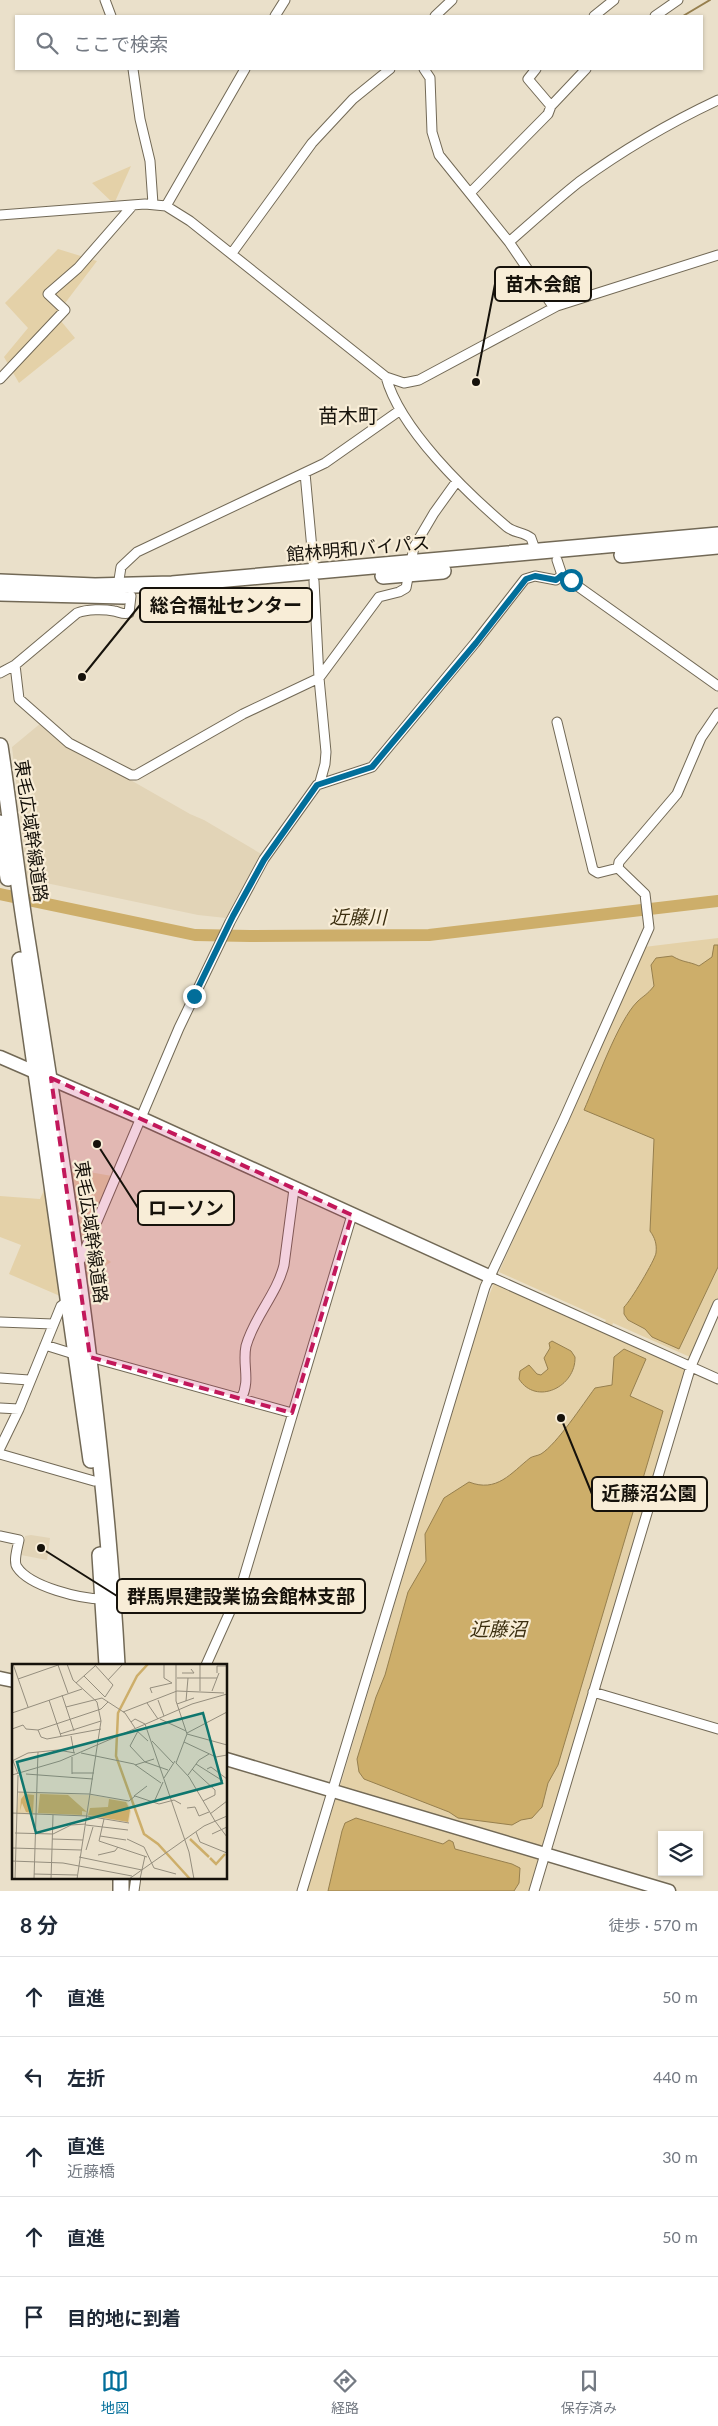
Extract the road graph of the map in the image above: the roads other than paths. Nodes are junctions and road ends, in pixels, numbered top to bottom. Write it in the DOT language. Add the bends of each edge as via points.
graph roads {
  1 [pos="105,0"];
  2 [pos="285,0"];
  3 [pos="452,0"];
  4 [pos="614,0"];
  5 [pos="678,0"];
  6 [pos="111,15"];
  7 [pos="276,15"];
  8 [pos="436,15"];
  9 [pos="595,15"];
  10 [pos="656,15"];
  11 [pos="133,70"];
  12 [pos="244,70"];
  13 [pos="389,70"];
  14 [pos="425,70"];
  15 [pos="535,70"];
  16 [pos="585,70"];
  17 [pos="718,100"];
  18 [pos="551,106"];
  19 [pos="471,192"];
  20 [pos="153,204"];
  21 [pos="133,205"];
  22 [pos="166,206"];
  23 [pos="0,214"];
  24 [pos="509,242"];
  25 [pos="232,253"];
  26 [pos="718,255"];
  27 [pos="557,306"];
  28 [pos="4,372"];
  29 [pos="386,377"];
  30 [pos="0,379"];
  31 [pos="409,383"];
  32 [pos="394,393"];
  33 [pos="399,411"];
  34 [pos="305,473"];
  35 [pos="457,481"];
  36 [pos="718,535"];
  37 [pos="718,546"];
  38 [pos="536,552"];
  39 [pos="557,560"];
  40 [pos="410,568"];
  41 [pos="562,575"];
  42 [pos="314,576"];
  43 [pos="0,582"];
  44 [pos="118,586"];
  45 [pos="0,593"];
  46 [pos="131,596"];
  47 [pos="15,665"];
  48 [pos="0,673"];
  49 [pos="319,678"];
  50 [pos="718,686"];
  51 [pos="718,713"];
  52 [pos="557,722"];
  53 [pos="0,746"];
  54 [pos="320,782"];
  55 [pos="0,823"];
  56 [pos="618,868"];
  57 [pos="14,886"];
  58 [pos="0,1057"];
  59 [pos="44,1075"];
  60 [pos="141,1118"];
  61 [pos="294,1189"];
  62 [pos="352,1215"];
  63 [pos="76,1262"];
  64 [pos="491,1277"];
  65 [pos="69,1300"];
  66 [pos="718,1304"];
  67 [pos="0,1322"];
  68 [pos="53,1324"];
  69 [pos="45,1345"];
  70 [pos="83,1356"];
  71 [pos="691,1366"];
  72 [pos="0,1378"];
  73 [pos="718,1379"];
  74 [pos="29,1380"];
  75 [pos="241,1399"];
  76 [pos="0,1408"];
  77 [pos="19,1410"];
  78 [pos="292,1413"];
  79 [pos="0,1448"];
  80 [pos="0,1454"];
  81 [pos="94,1480"];
  82 [pos="0,1536"];
  83 [pos="103,1599"];
  84 [pos="106,1664"];
  85 [pos="117,1664"];
  86 [pos="206,1664"];
  87 [pos="593,1692"];
  88 [pos="718,1729"];
  89 [pos="228,1760"];
  90 [pos="334,1791"];
  91 [pos="544,1854"];
  92 [pos="111,1878"];
  93 [pos="121,1878"];
  94 [pos="136,1878"];
  95 [pos="111,1891"];
  96 [pos="121,1891"];
  97 [pos="129,1891"];
  98 [pos="134,1891"];
  99 [pos="302,1891"];
  100 [pos="534,1891"];
  101 [pos="669,1891"];
  1 -- 6 [label="street"];
  2 -- 7 [label="street"];
  3 -- 8 [label="street"];
  4 -- 9 [label="street"];
  5 -- 10 [label="street"];
  11 -- 20 [label="street" via="150,161"];
  12 -- 22 [label="street"];
  13 -- 25 [label="street" via="353,99 312,143"];
  14 -- 19 [label="street" via="430,78 434,144 442,160"];
  15 -- 18 [label="street" via="528,79"];
  16 -- 18 [label="street"];
  17 -- 24 [label="street" via="620,153 578,183"];
  18 -- 19 [label="street" via="548,114"];
  19 -- 24 [label="street"];
  20 -- 21 [label="street"];
  20 -- 22 [label="street"];
  21 -- 23 [label="street"];
  21 -- 28 [label="street" via="78,268 48,294 65,310"];
  22 -- 25 [label="street"];
  24 -- 27 [label="street" via="552,305"];
  25 -- 29 [label="street"];
  26 -- 27 [label="street"];
  27 -- 31 [label="street"];
  28 -- 30 [label="street"];
  29 -- 31 [label="street"];
  29 -- 32 [label="street"];
  31 -- 32 [label="street"];
  32 -- 33 [label="street"];
  33 -- 34 [label="street" via="333,458"];
  33 -- 35 [label="street"];
  34 -- 42 [label="street"];
  34 -- 44 [label="street" via="137,552 121,567"];
  35 -- 38 [label="street" via="509,528 527,535"];
  35 -- 40 [label="street" via="414,547"];
  36 -- 38 [label="highway, 館林明和バイパス"];
  37 -- 39 [label="highway, 館林明和バイパス"];
  38 -- 40 [label="highway, 館林明和バイパス"];
  39 -- 40 [label="highway, 館林明和バイパス"];
  39 -- 41 [label="street"];
  40 -- 42 [label="highway, 館林明和バイパス"];
  40 -- 49 [label="street" via="408,584 403,591 383,595 376,601"];
  41 -- 50 [label="street"];
  41 -- 54 [label="street" via="556,580 535,576 526,579 372,767"];
  42 -- 44 [label="highway, 館林明和バイパス"];
  42 -- 46 [label="highway, 館林明和バイパス" via="243,589"];
  42 -- 49 [label="street"];
  43 -- 44 [label="highway, 館林明和バイパス"];
  45 -- 46 [label="highway, 館林明和バイパス"];
  46 -- 47 [label="street" via="129,613 82,611"];
  47 -- 48 [label="street"];
  47 -- 49 [label="street" via="19,699 69,743 133,776 250,710"];
  49 -- 54 [label="street" via="326,759"];
  51 -- 56 [label="street" via="701,738 676,794 633,844"];
  52 -- 56 [label="street" via="593,870 598,873"];
  53 -- 57 [label="highway, 東毛広域幹線道路"];
  54 -- 60 [label="street" via="264,860 229,924 175,1036"];
  55 -- 57 [label="highway, 東毛広域幹線道路"];
  56 -- 64 [label="street" via="645,894 649,925"];
  57 -- 59 [label="highway, 東毛広域幹線道路"];
  58 -- 59 [label="street"];
  59 -- 60 [label="street"];
  59 -- 63 [label="highway, 東毛広域幹線道路"];
  59 -- 65 [label="highway, 東毛広域幹線道路"];
  60 -- 61 [label="street"];
  60 -- 63 [label="street" via="81,1259"];
  61 -- 62 [label="street"];
  61 -- 75 [label="street" via="284,1265 251,1332 246,1348 246,1388"];
  62 -- 64 [label="street"];
  62 -- 78 [label="street"];
  63 -- 70 [label="highway, 東毛広域幹線道路"];
  64 -- 71 [label="street"];
  64 -- 90 [label="street" via="457,1375"];
  65 -- 68 [label="street" via="61,1306"];
  65 -- 70 [label="highway, 東毛広域幹線道路"];
  66 -- 71 [label="street"];
  67 -- 68 [label="street"];
  68 -- 69 [label="street"];
  69 -- 70 [label="street"];
  69 -- 74 [label="street"];
  70 -- 75 [label="street"];
  70 -- 81 [label="highway, 東毛広域幹線道路"];
  70 -- 85 [label="highway, 東毛広域幹線道路" via="104,1484"];
  71 -- 73 [label="street"];
  71 -- 87 [label="street"];
  72 -- 74 [label="street"];
  74 -- 77 [label="street"];
  75 -- 78 [label="street"];
  76 -- 77 [label="street"];
  77 -- 79 [label="street"];
  78 -- 86 [label="street" via="242,1586"];
  80 -- 81 [label="street"];
  81 -- 83 [label="highway, 東毛広域幹線道路"];
  82 -- 83 [label="street" via="19,1540 16,1566 27,1576 75,1596"];
  83 -- 84 [label="highway, 東毛広域幹線道路"];
  87 -- 88 [label="street"];
  87 -- 91 [label="street"];
  89 -- 90 [label="street"];
  90 -- 91 [label="street"];
  90 -- 99 [label="street"];
  91 -- 100 [label="street"];
  91 -- 101 [label="street"];
  92 -- 95 [label="highway"];
  93 -- 96 [label="highway"];
  94 -- 98 [label="street"];
  96 -- 97 [label="street"];
}
